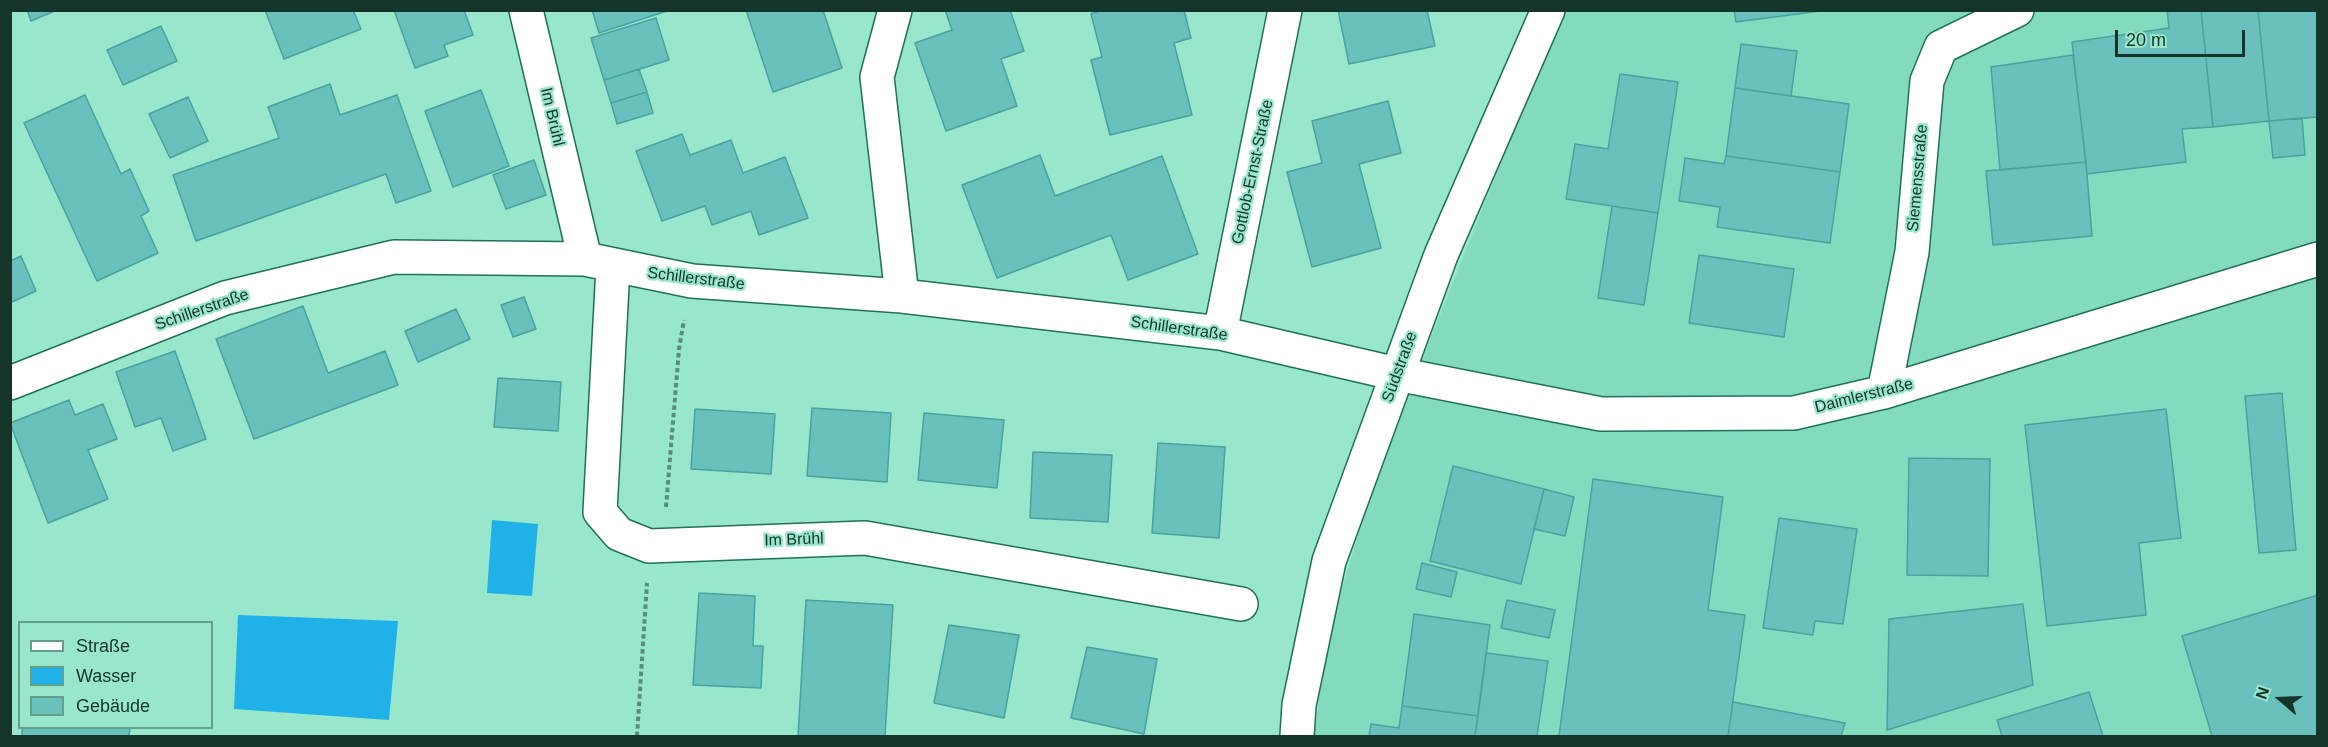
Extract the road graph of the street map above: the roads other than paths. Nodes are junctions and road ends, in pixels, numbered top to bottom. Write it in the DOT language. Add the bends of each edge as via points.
graph roads {
  1 [pos="526,10"];
  2 [pos="895,10"];
  3 [pos="1285,10"];
  4 [pos="1548,10"];
  5 [pos="2017,10"];
  6 [pos="2318,259"];
  7 [pos="599,263"];
  8 [pos="902,296"];
  9 [pos="1220,333"];
  10 [pos="1397,374"];
  11 [pos="10,383"];
  12 [pos="1884,392"];
  13 [pos="1241,604"];
  14 [pos="1297,736"];
  1 -- 7 [label="street, Im Brühl"];
  2 -- 8 [label="street" via="878,77"];
  3 -- 9 [label="street, Gottlob-Ernst-Straße"];
  4 -- 10 [label="street, Südstraße" via="1441,255"];
  5 -- 12 [label="street, Siemensstraße" via="1941,47 1927,81 1911,252"];
  6 -- 12 [label="street, Daimlerstraße"];
  7 -- 8 [label="street, Schillerstraße" via="692,281"];
  7 -- 11 [label="street, Schillerstraße" via="394,257 225,298"];
  7 -- 13 [label="street, Im Brühl" via="600,512 619,534 657,545 865,538"];
  8 -- 9 [label="street, Schillerstraße"];
  9 -- 10 [label="street, Schillerstraße"];
  10 -- 12 [label="street, Daimlerstraße" via="1601,414 1794,413"];
  10 -- 14 [label="street, Südstraße" via="1329,561 1299,705"];
}
